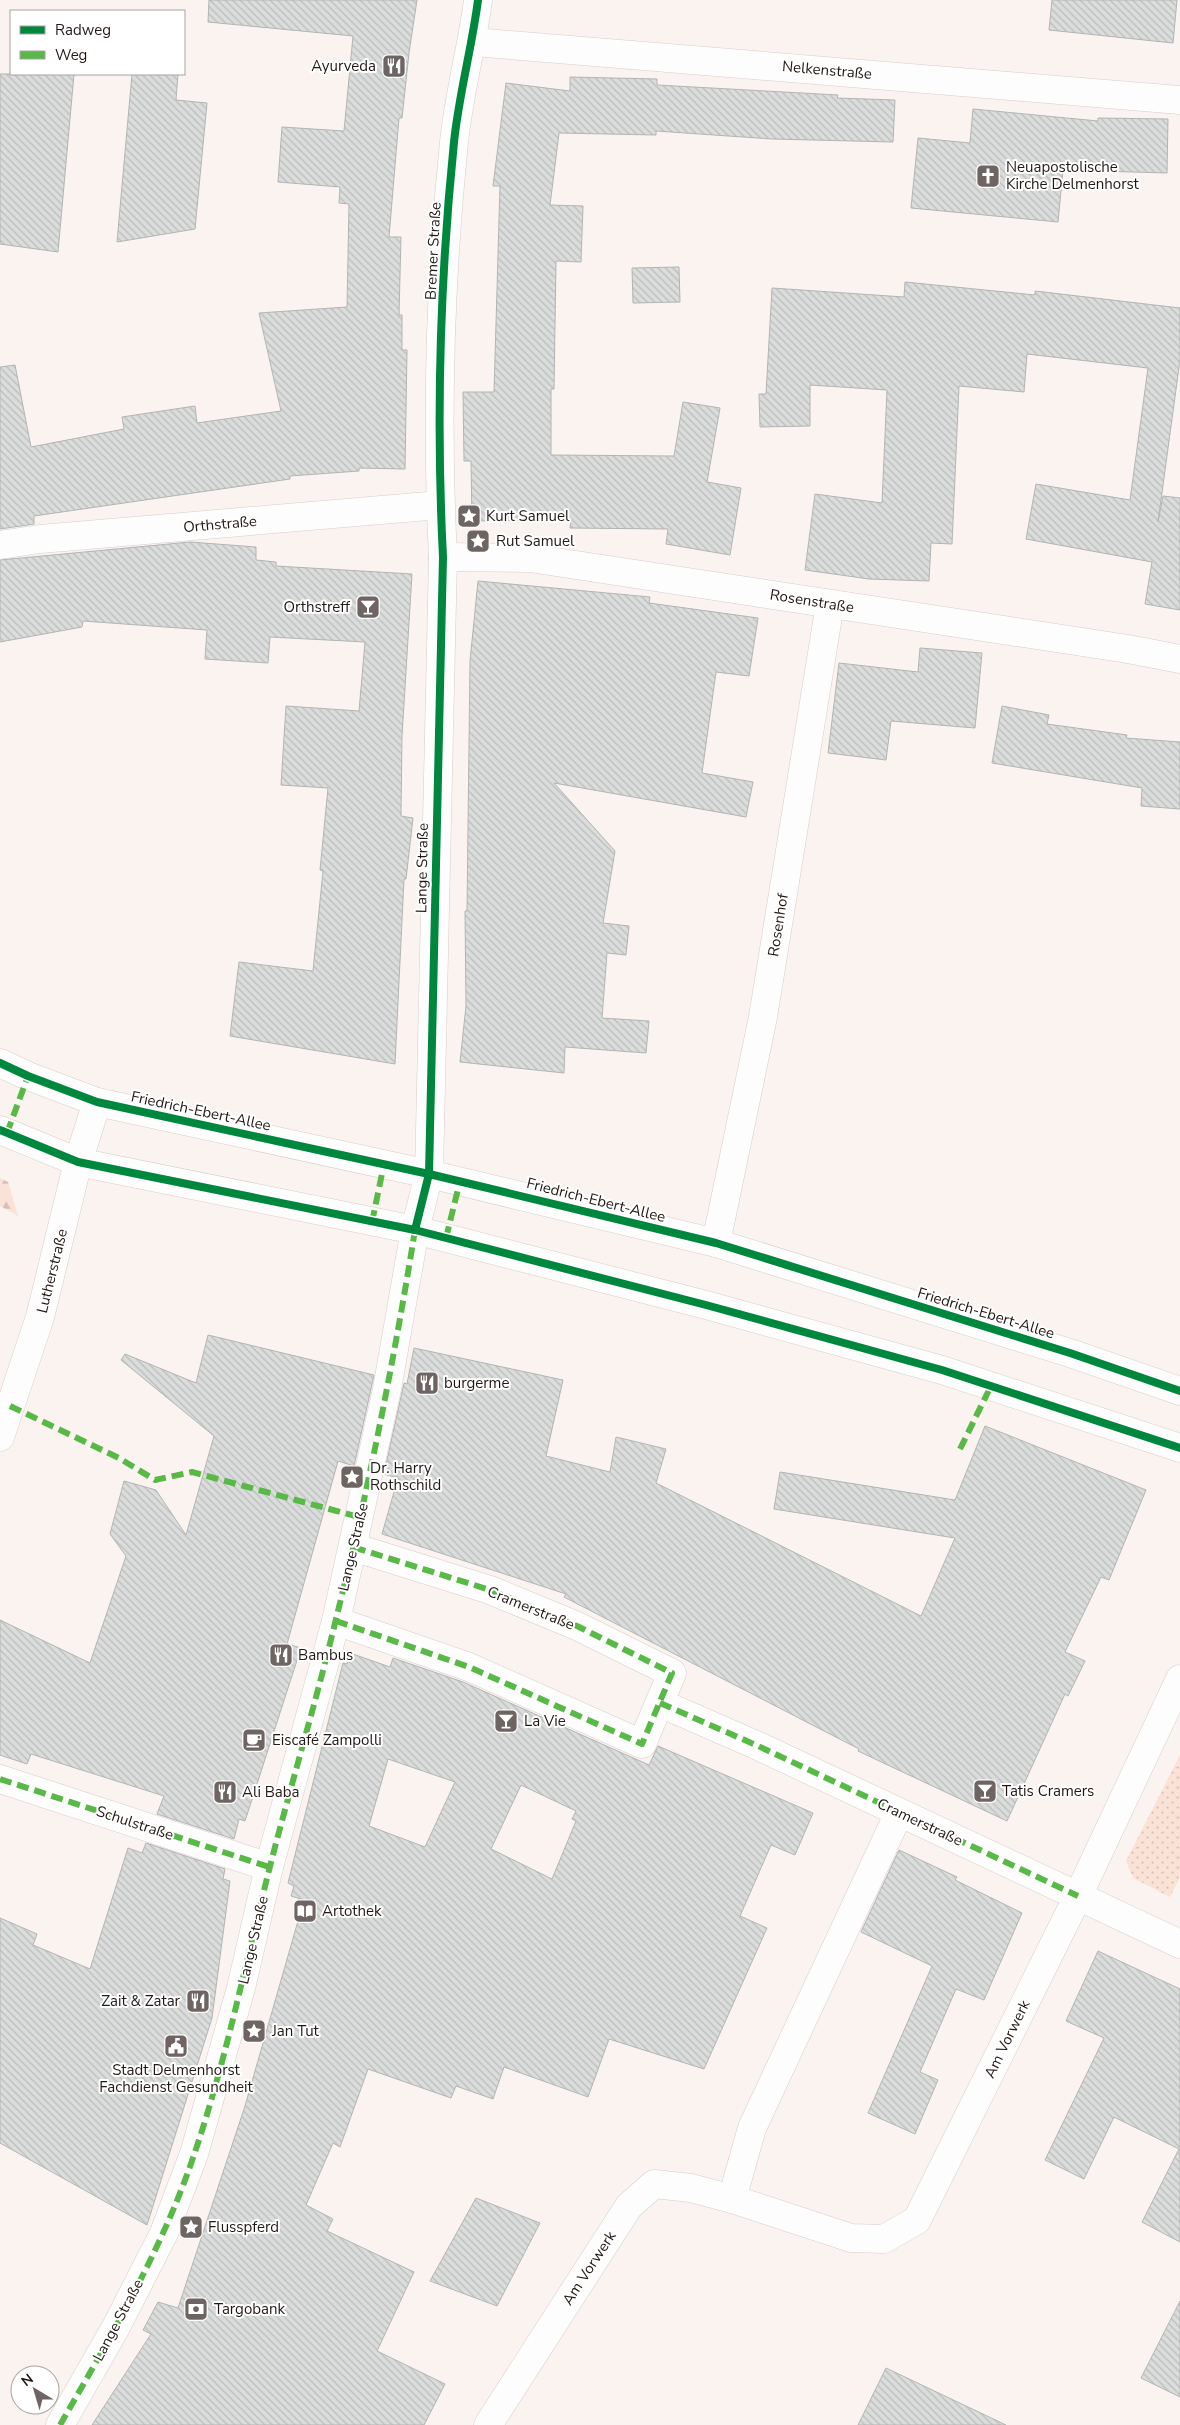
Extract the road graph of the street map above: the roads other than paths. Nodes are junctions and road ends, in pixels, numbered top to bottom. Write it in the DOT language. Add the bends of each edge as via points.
graph roads {
  1 [pos="478,0"];
  2 [pos="473,42"];
  3 [pos="1180,100"];
  4 [pos="440,505"];
  5 [pos="0,546"];
  6 [pos="443,557"];
  7 [pos="830,604"];
  8 [pos="1180,660"];
  9 [pos="0,1063"];
  10 [pos="97,1102"];
  11 [pos="0,1130"];
  12 [pos="78,1162"];
  13 [pos="429,1174"];
  14 [pos="415,1230"];
  15 [pos="716,1244"];
  16 [pos="1180,1391"];
  17 [pos="0,1437"];
  18 [pos="1180,1448"];
  19 [pos="353,1547"];
  20 [pos="336,1621"];
  21 [pos="1180,1679"];
  22 [pos="660,1703"];
  23 [pos="0,1779"];
  24 [pos="899,1813"];
  25 [pos="270,1868"];
  26 [pos="1078,1896"];
  27 [pos="1180,1944"];
  28 [pos="732,2199"];
  29 [pos="60,2425"];
  30 [pos="488,2425"];
  1 -- 2 [label="street, Bremer Straße"];
  2 -- 3 [label="street, Nelkenstraße"];
  2 -- 4 [label="street, Bremer Straße" via="454,139 447,226 440,368"];
  4 -- 5 [label="street, Orthstraße" via="40,539"];
  4 -- 6 [label="street, Lange Straße"];
  6 -- 7 [label="street, Rosenstraße" via="530,558"];
  6 -- 13 [label="street, Lange Straße"];
  7 -- 8 [label="street, Rosenstraße" via="1128,649"];
  7 -- 15 [label="street, Rosenhof" via="763,1017"];
  9 -- 10 [label="street, Friedrich-Ebert-Allee"];
  10 -- 12 [label="street, Lutherstraße"];
  10 -- 13 [label="street, Friedrich-Ebert-Allee"];
  11 -- 12 [label="street"];
  12 -- 14 [label="street"];
  12 -- 17 [label="street, Lutherstraße" via="40,1317"];
  13 -- 14 [label="street, Lange Straße"];
  13 -- 15 [label="street, Friedrich-Ebert-Allee"];
  14 -- 18 [label="street" via="942,1370"];
  14 -- 19 [label="street, Lange Straße" via="397,1342"];
  15 -- 16 [label="street, Friedrich-Ebert-Allee" via="1070,1353"];
  19 -- 20 [label="street, Lange Straße"];
  19 -- 22 [label="street, Cramerstraße" via="490,1590 577,1626 672,1673"];
  20 -- 22 [label="street, Cramerstraße" via="469,1666 642,1744"];
  20 -- 25 [label="street, Lange Straße"];
  21 -- 26 [label="street, Am Vorwerk"];
  22 -- 24 [label="street, Cramerstraße"];
  23 -- 25 [label="street, Schulstraße"];
  24 -- 26 [label="street, Cramerstraße"];
  24 -- 28 [label="street" via="752,2128"];
  25 -- 29 [label="street, Lange Straße" via="241,1988 194,2154 164,2233 116,2327"];
  26 -- 27 [label="street, Cramerstraße"];
  26 -- 28 [label="street, Am Vorwerk" via="918,2220 884,2240 851,2238"];
  28 -- 30 [label="street, Am Vorwerk" via="691,2188 654,2184 629,2206"];
}
